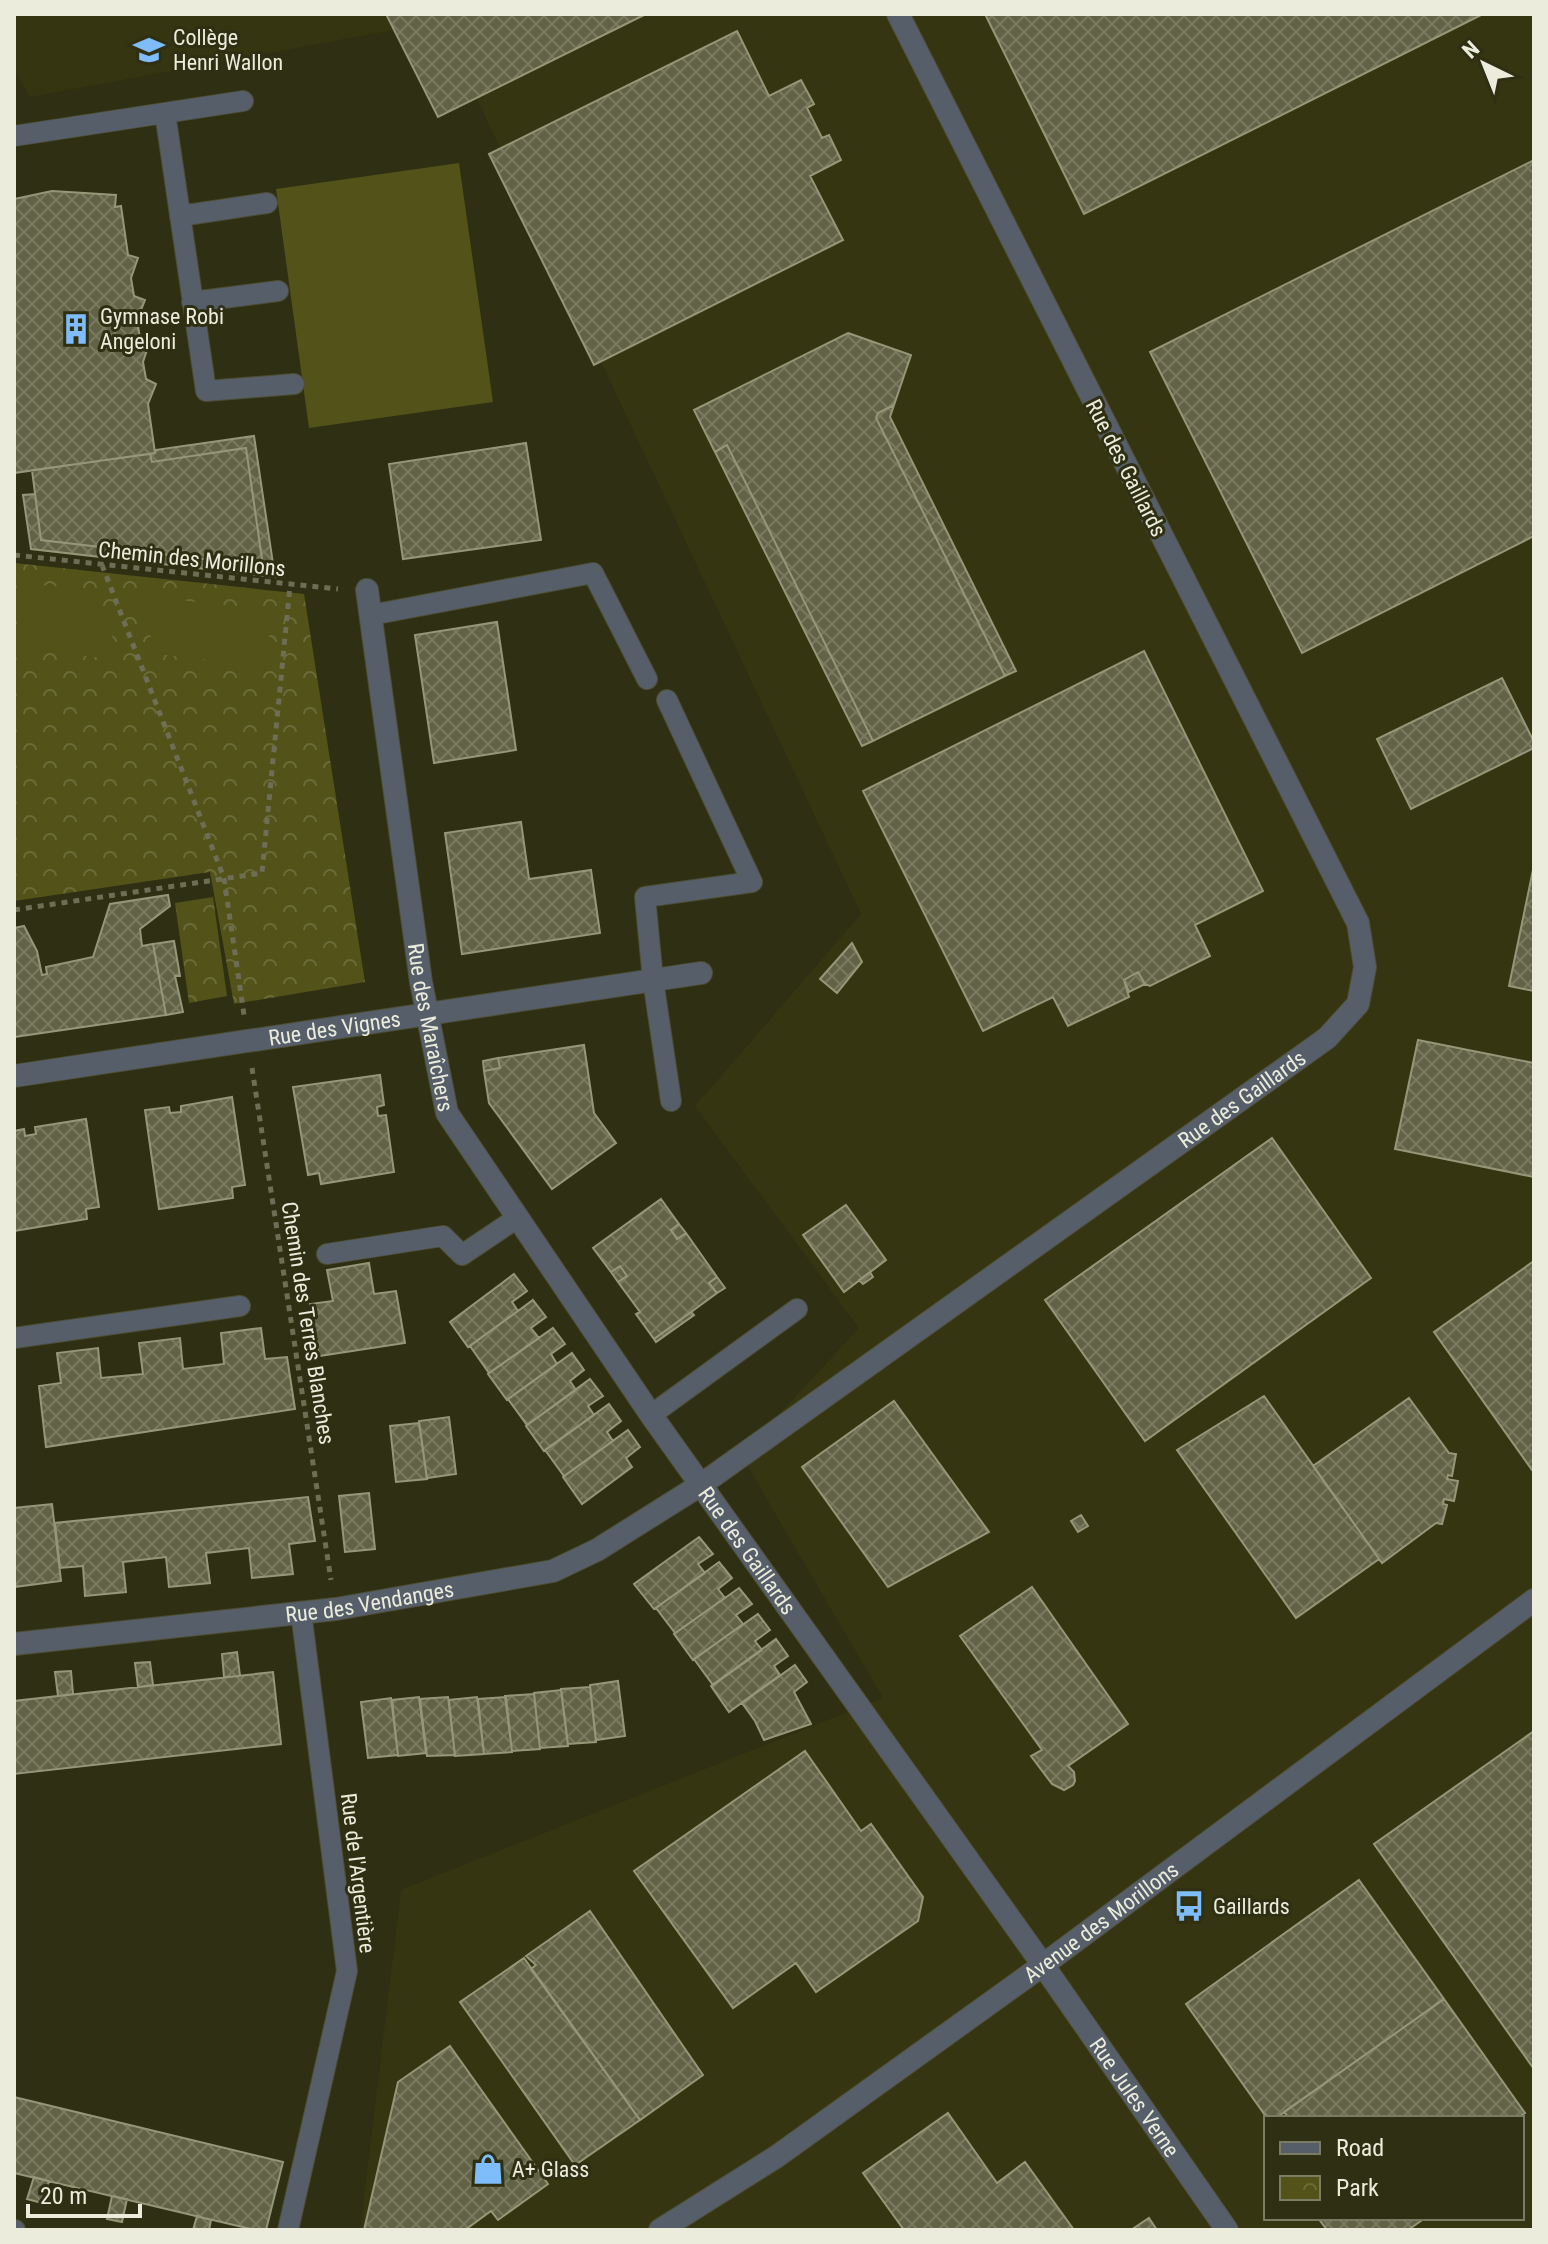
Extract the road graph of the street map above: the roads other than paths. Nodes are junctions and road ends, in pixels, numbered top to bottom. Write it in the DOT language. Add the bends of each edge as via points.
graph roads {
  1 [pos="898,14"];
  2 [pos="243,101"];
  3 [pos="165,113"];
  4 [pos="14,136"];
  5 [pos="267,203"];
  6 [pos="180,216"];
  7 [pos="278,291"];
  8 [pos="192,302"];
  9 [pos="294,384"];
  10 [pos="367,590"];
  11 [pos="371,615"];
  12 [pos="647,679"];
  13 [pos="667,700"];
  14 [pos="701,973"];
  15 [pos="653,980"];
  16 [pos="427,1015"];
  17 [pos="14,1076"];
  18 [pos="671,1101"];
  19 [pos="517,1218"];
  20 [pos="327,1254"];
  21 [pos="240,1306"];
  22 [pos="797,1309"];
  23 [pos="14,1338"];
  24 [pos="651,1415"];
  25 [pos="702,1484"];
  26 [pos="1534,1600"];
  27 [pos="301,1612"];
  28 [pos="14,1644"];
  29 [pos="1043,1965"];
  30 [pos="288,2230"];
  31 [pos="660,2230"];
  32 [pos="1227,2230"];
  1 -- 25 [label="street, Rue des Gaillards" via="1358,923 1365,967 1358,1004 1327,1038"];
  2 -- 3 [label="lane"];
  3 -- 4 [label="lane"];
  3 -- 6 [label="lane"];
  5 -- 6 [label="lane"];
  6 -- 8 [label="lane"];
  7 -- 8 [label="lane"];
  8 -- 9 [label="lane" via="206,391"];
  10 -- 11 [label="street, Rue des Maraîchers"];
  11 -- 12 [label="lane" via="593,573"];
  11 -- 16 [label="street, Rue des Maraîchers"];
  13 -- 15 [label="lane" via="752,882 645,897"];
  14 -- 15 [label="street, Rue des Vignes"];
  15 -- 16 [label="street, Rue des Vignes"];
  15 -- 18 [label="lane"];
  16 -- 17 [label="street, Rue des Vignes"];
  16 -- 19 [label="street, Rue des Maraîchers" via="447,1113"];
  19 -- 20 [label="lane" via="462,1255 443,1236"];
  19 -- 24 [label="street, Rue des Maraîchers"];
  21 -- 23 [label="lane"];
  22 -- 24 [label="lane"];
  24 -- 25 [label="street, Rue des Maraîchers"];
  25 -- 27 [label="street, Rue des Vendanges" via="597,1550 553,1571"];
  25 -- 29 [label="street, Rue des Gaillards"];
  26 -- 29 [label="street, Avenue des Morillons"];
  27 -- 28 [label="street, Rue des Vendanges"];
  27 -- 30 [label="lane, Rue de l'Argentière" via="347,1971"];
  29 -- 31 [label="street, Avenue des Morillons" via="776,2157"];
  29 -- 32 [label="street, Rue Jules Verne"];
}
